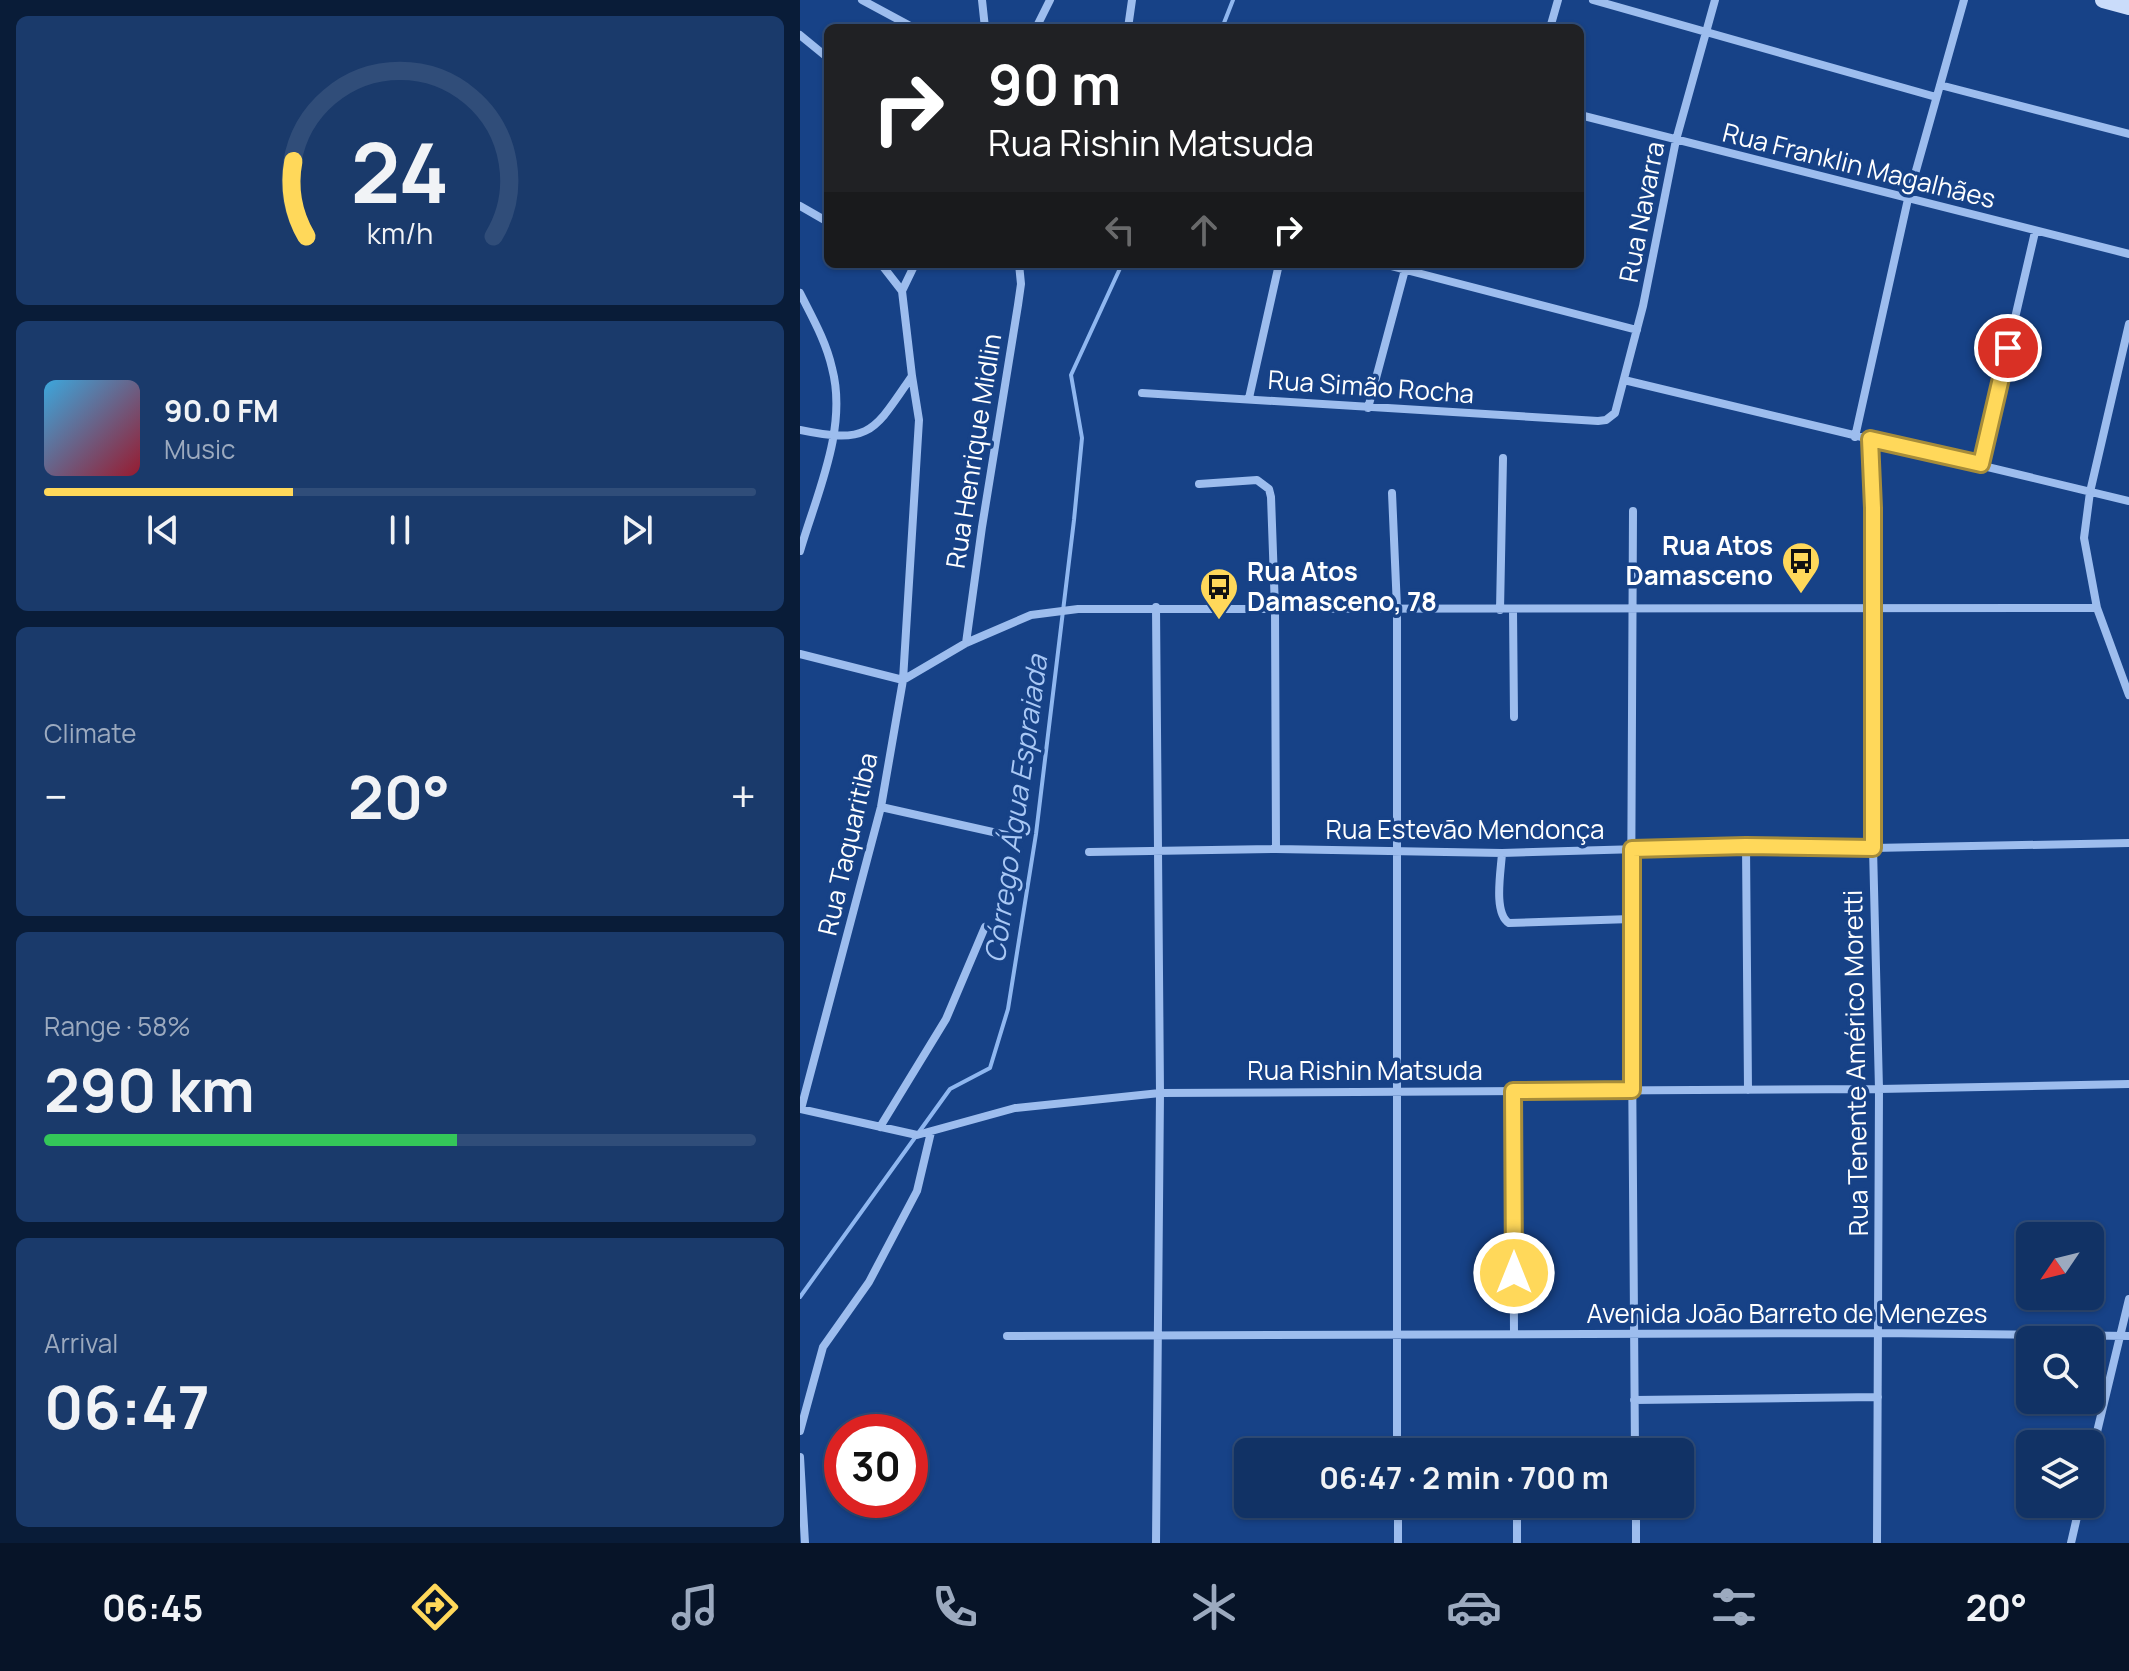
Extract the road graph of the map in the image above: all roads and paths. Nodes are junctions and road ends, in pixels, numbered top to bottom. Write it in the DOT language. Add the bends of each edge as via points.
graph roads {
  1 [pos="862,0"];
  2 [pos="982,0"];
  3 [pos="1050,0"];
  4 [pos="1132,0"];
  5 [pos="1558,0"];
  6 [pos="1593,0"];
  7 [pos="1715,0"];
  8 [pos="1964,0"];
  9 [pos="2103,0"];
  10 [pos="2129,7"];
  11 [pos="907,24"];
  12 [pos="985,24"];
  13 [pos="1039,24"];
  14 [pos="1129,24"];
  15 [pos="1551,24"];
  16 [pos="1708,31"];
  17 [pos="800,35"];
  18 [pos="824,55"];
  19 [pos="1940,85"];
  20 [pos="1936,97"];
  21 [pos="1584,116"];
  22 [pos="2129,134"];
  23 [pos="1676,140"];
  24 [pos="1908,199"];
  25 [pos="800,206"];
  26 [pos="824,220"];
  27 [pos="2035,232"];
  28 [pos="2129,254"];
  29 [pos="884,268"];
  30 [pos="913,268"];
  31 [pos="1019,268"];
  32 [pos="1278,268"];
  33 [pos="1406,268"];
  34 [pos="1410,268"];
  35 [pos="902,291"];
  36 [pos="800,293"];
  37 [pos="2129,324"];
  38 [pos="1637,330"];
  39 [pos="912,376"];
  40 [pos="1624,380"];
  41 [pos="1142,393"];
  42 [pos="1249,398"];
  43 [pos="1368,408"];
  44 [pos="1598,421"];
  45 [pos="800,430"];
  46 [pos="834,437"];
  47 [pos="1855,437"];
  48 [pos="1870,439"];
  49 [pos="1503,458"];
  50 [pos="1981,464"];
  51 [pos="1199,484"];
  52 [pos="2090,492"];
  53 [pos="1392,493"];
  54 [pos="2129,501"];
  55 [pos="1633,511"];
  56 [pos="800,551"];
  57 [pos="1156,607"];
  58 [pos="1397,608"];
  59 [pos="1632,608"];
  60 [pos="2097,608"];
  61 [pos="1275,609"];
  62 [pos="1872,609"];
  63 [pos="1500,610"];
  64 [pos="1513,610"];
  65 [pos="966,643"];
  66 [pos="800,654"];
  67 [pos="903,680"];
  68 [pos="2129,695"];
  69 [pos="1514,717"];
  70 [pos="881,807"];
  71 [pos="1020,838"];
  72 [pos="2129,843"];
  73 [pos="1746,846"];
  74 [pos="1873,848"];
  75 [pos="1276,849"];
  76 [pos="1632,849"];
  77 [pos="1396,850"];
  78 [pos="1089,852"];
  79 [pos="1159,852"];
  80 [pos="1502,853"];
  81 [pos="1631,919"];
  82 [pos="985,927"];
  83 [pos="2129,1084"];
  84 [pos="1879,1089"];
  85 [pos="1396,1090"];
  86 [pos="1632,1090"];
  87 [pos="1748,1090"];
  88 [pos="1513,1091"];
  89 [pos="1160,1093"];
  90 [pos="800,1109"];
  91 [pos="880,1127"];
  92 [pos="931,1132"];
  93 [pos="2129,1299"];
  94 [pos="1156,1333"];
  95 [pos="1397,1333"];
  96 [pos="1879,1333"];
  97 [pos="1514,1334"];
  98 [pos="1634,1334"];
  99 [pos="1007,1336"];
  100 [pos="2124,1336"];
  101 [pos="1878,1397"];
  102 [pos="1634,1400"];
  103 [pos="2098,1430"];
  104 [pos="800,1431"];
  105 [pos="1397,1438"];
  106 [pos="1635,1438"];
  107 [pos="800,1457"];
  108 [pos="1398,1518"];
  109 [pos="1517,1518"];
  110 [pos="1636,1518"];
  111 [pos="2077,1518"];
  112 [pos="805,1543"];
  113 [pos="1156,1543"];
  114 [pos="1398,1543"];
  115 [pos="1517,1543"];
  116 [pos="1636,1543"];
  117 [pos="1877,1543"];
  118 [pos="2071,1543"];
  1 -- 11 [label="street"];
  2 -- 12 [label="street"];
  3 -- 13 [label="street"];
  4 -- 14 [label="street"];
  5 -- 15 [label="street"];
  6 -- 16 [label="street"];
  7 -- 16 [label="street, Rua Navarra"];
  8 -- 19 [label="street"];
  9 -- 10 [label="street"];
  16 -- 20 [label="street"];
  16 -- 23 [label="street, Rua Navarra"];
  17 -- 18 [label="street"];
  19 -- 20 [label="street"];
  19 -- 22 [label="street"];
  20 -- 24 [label="street"];
  21 -- 23 [label="street, Rua Franklin Magalhães"];
  23 -- 24 [label="street, Rua Franklin Magalhães"];
  23 -- 38 [label="street, Rua Navarra"];
  24 -- 27 [label="street, Rua Franklin Magalhães"];
  24 -- 47 [label="street"];
  25 -- 26 [label="street"];
  27 -- 28 [label="street, Rua Franklin Magalhães"];
  27 -- 50 [label="street"];
  29 -- 35 [label="street"];
  30 -- 35 [label="street"];
  31 -- 65 [label="street, Rua Henrique Midlin"];
  32 -- 42 [label="street"];
  33 -- 43 [label="street"];
  34 -- 38 [label="street"];
  35 -- 39 [label="street, Rua Taquaritiba"];
  36 -- 46 [label="street" via="833,369"];
  37 -- 52 [label="street"];
  38 -- 40 [label="street, Rua Navarra"];
  39 -- 46 [label="street" via="872,428"];
  39 -- 67 [label="street, Rua Taquaritiba" via="919,420"];
  40 -- 44 [label="street, Rua Navarra" via="1615,413"];
  40 -- 47 [label="street"];
  41 -- 42 [label="street, Rua Simão Rocha"];
  42 -- 43 [label="street, Rua Simão Rocha"];
  43 -- 44 [label="street, Rua Simão Rocha"];
  45 -- 46 [label="street"];
  46 -- 56 [label="street"];
  47 -- 48 [label="street"];
  48 -- 50 [label="street"];
  48 -- 62 [label="street, Rua Tenente Américo Moretti"];
  49 -- 63 [label="street"];
  50 -- 52 [label="street"];
  51 -- 61 [label="street" via="1257,480 1269,489"];
  52 -- 54 [label="street"];
  52 -- 60 [label="street" via="2084,538"];
  53 -- 58 [label="street"];
  55 -- 59 [label="street"];
  57 -- 61 [label="street"];
  57 -- 65 [label="street" via="1050,611"];
  57 -- 79 [label="street"];
  58 -- 61 [label="street"];
  58 -- 63 [label="street"];
  58 -- 77 [label="street"];
  59 -- 62 [label="street"];
  59 -- 64 [label="street"];
  59 -- 76 [label="street"];
  60 -- 62 [label="street"];
  60 -- 68 [label="street"];
  61 -- 75 [label="street"];
  62 -- 74 [label="street, Rua Tenente Américo Moretti"];
  63 -- 64 [label="street"];
  64 -- 69 [label="street"];
  65 -- 67 [label="street"];
  66 -- 67 [label="street"];
  67 -- 70 [label="street, Rua Taquaritiba"];
  70 -- 71 [label="street"];
  70 -- 90 [label="street, Rua Taquaritiba"];
  72 -- 74 [label="street, Rua Estevão Mendonça"];
  73 -- 74 [label="street, Rua Estevão Mendonça"];
  73 -- 76 [label="street, Rua Estevão Mendonça"];
  73 -- 87 [label="street"];
  74 -- 84 [label="street, Rua Tenente Américo Moretti"];
  75 -- 77 [label="street, Rua Estevão Mendonça"];
  75 -- 79 [label="street, Rua Estevão Mendonça"];
  76 -- 80 [label="street, Rua Estevão Mendonça"];
  76 -- 81 [label="street"];
  77 -- 80 [label="street, Rua Estevão Mendonça"];
  77 -- 85 [label="street"];
  78 -- 79 [label="street, Rua Estevão Mendonça"];
  79 -- 89 [label="street"];
  80 -- 81 [label="street" via="1500,910 1509,923"];
  81 -- 86 [label="street"];
  82 -- 91 [label="street" via="946,1019"];
  83 -- 84 [label="street, Rua Rishin Matsuda"];
  84 -- 87 [label="street, Rua Rishin Matsuda"];
  84 -- 96 [label="street, Rua Tenente Américo Moretti"];
  85 -- 88 [label="street, Rua Rishin Matsuda"];
  85 -- 89 [label="street, Rua Rishin Matsuda"];
  85 -- 95 [label="street"];
  86 -- 87 [label="street, Rua Rishin Matsuda"];
  86 -- 88 [label="street, Rua Rishin Matsuda"];
  86 -- 98 [label="street"];
  88 -- 97 [label="street"];
  89 -- 92 [label="street, Rua Rishin Matsuda" via="1015,1108"];
  89 -- 94 [label="street"];
  90 -- 91 [label="street, Rua Rishin Matsuda"];
  91 -- 92 [label="street, Rua Rishin Matsuda" via="917,1135"];
  92 -- 104 [label="street" via="917,1191 869,1282 823,1347"];
  93 -- 100 [label="street"];
  94 -- 95 [label="street, Avenida João Barreto de Menezes"];
  94 -- 99 [label="street, Avenida João Barreto de Menezes"];
  94 -- 113 [label="street"];
  95 -- 97 [label="street, Avenida João Barreto de Menezes"];
  95 -- 105 [label="street"];
  96 -- 98 [label="street, Avenida João Barreto de Menezes"];
  96 -- 100 [label="street, Avenida João Barreto de Menezes"];
  96 -- 101 [label="street, Rua Tenente Américo Moretti"];
  97 -- 98 [label="street, Avenida João Barreto de Menezes"];
  98 -- 102 [label="street"];
  100 -- 103 [label="street"];
  101 -- 102 [label="street"];
  101 -- 117 [label="street, Rua Tenente Américo Moretti"];
  102 -- 106 [label="street"];
  107 -- 112 [label="street"];
  108 -- 114 [label="street"];
  109 -- 115 [label="street"];
  110 -- 116 [label="street"];
  111 -- 118 [label="street"];
}
